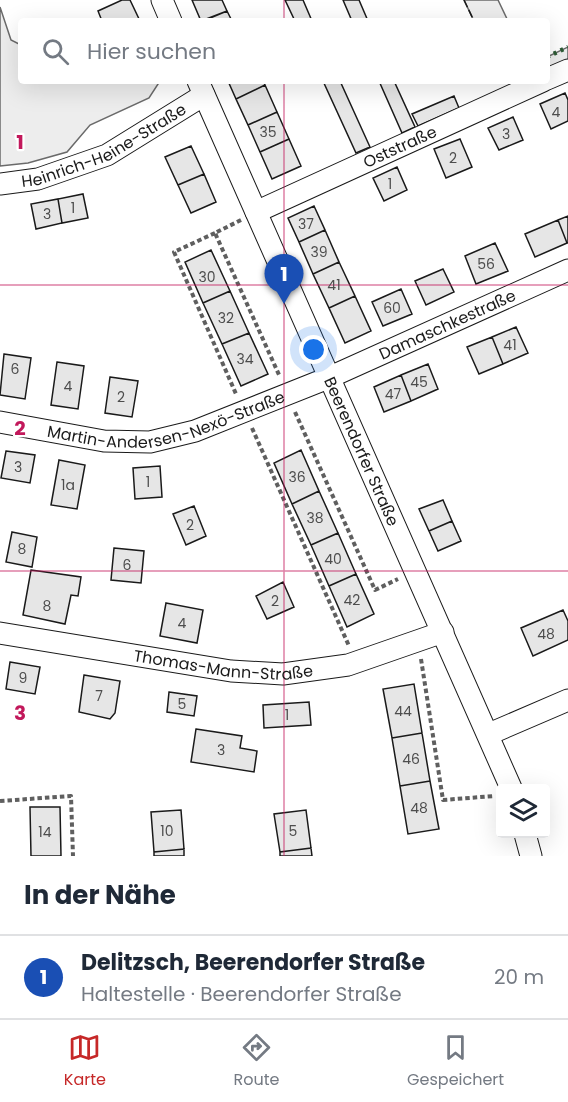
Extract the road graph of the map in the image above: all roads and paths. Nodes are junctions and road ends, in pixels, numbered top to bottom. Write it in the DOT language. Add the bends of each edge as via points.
graph roads {
  1 [pos="162,0"];
  2 [pos="170,18"];
  3 [pos="568,70"];
  4 [pos="550,78"];
  5 [pos="536,84"];
  6 [pos="201,88"];
  7 [pos="0,184"];
  8 [pos="256,212"];
  9 [pos="215,233"];
  10 [pos="568,270"];
  11 [pos="328,378"];
  12 [pos="244,412"];
  13 [pos="0,422"];
  14 [pos="443,632"];
  15 [pos="0,633"];
  16 [pos="418,640"];
  17 [pos="356,662"];
  18 [pos="568,700"];
  19 [pos="489,734"];
  20 [pos="509,784"];
  21 [pos="496,795"];
  22 [pos="0,801"];
  23 [pos="526,838"];
  24 [pos="73,856"];
  25 [pos="531,856"];
  1 -- 2 [label="street"];
  3 -- 4 [label="street"];
  5 -- 8 [label="street, Oststraße"];
  6 -- 7 [label="street, Heinrich-Heine-Straße" via="107,155 38,179"];
  6 -- 8 [label="street, Beerendorfer Straße"];
  8 -- 11 [label="street, Beerendorfer Straße"];
  9 -- 12 [label="path" via="174,252"];
  10 -- 11 [label="street, Damaschkestraße"];
  11 -- 12 [label="street, Martin-Andersen-Nexö-Straße"];
  11 -- 14 [label="street, Beerendorfer Straße"];
  12 -- 13 [label="street, Martin-Andersen-Nexö-Straße" via="195,431 150,442 104,441"];
  12 -- 17 [label="path"];
  14 -- 16 [label="street, Thomas-Mann-Straße"];
  14 -- 19 [label="street, Beerendorfer Straße"];
  15 -- 17 [label="street, Thomas-Mann-Straße" via="231,671 283,674"];
  16 -- 17 [label="street, Thomas-Mann-Straße"];
  16 -- 21 [label="path" via="443,800"];
  18 -- 19 [label="street"];
  19 -- 20 [label="street, Beerendorfer Straße"];
  22 -- 24 [label="path" via="70,796"];
  23 -- 25 [label="street"];
}
